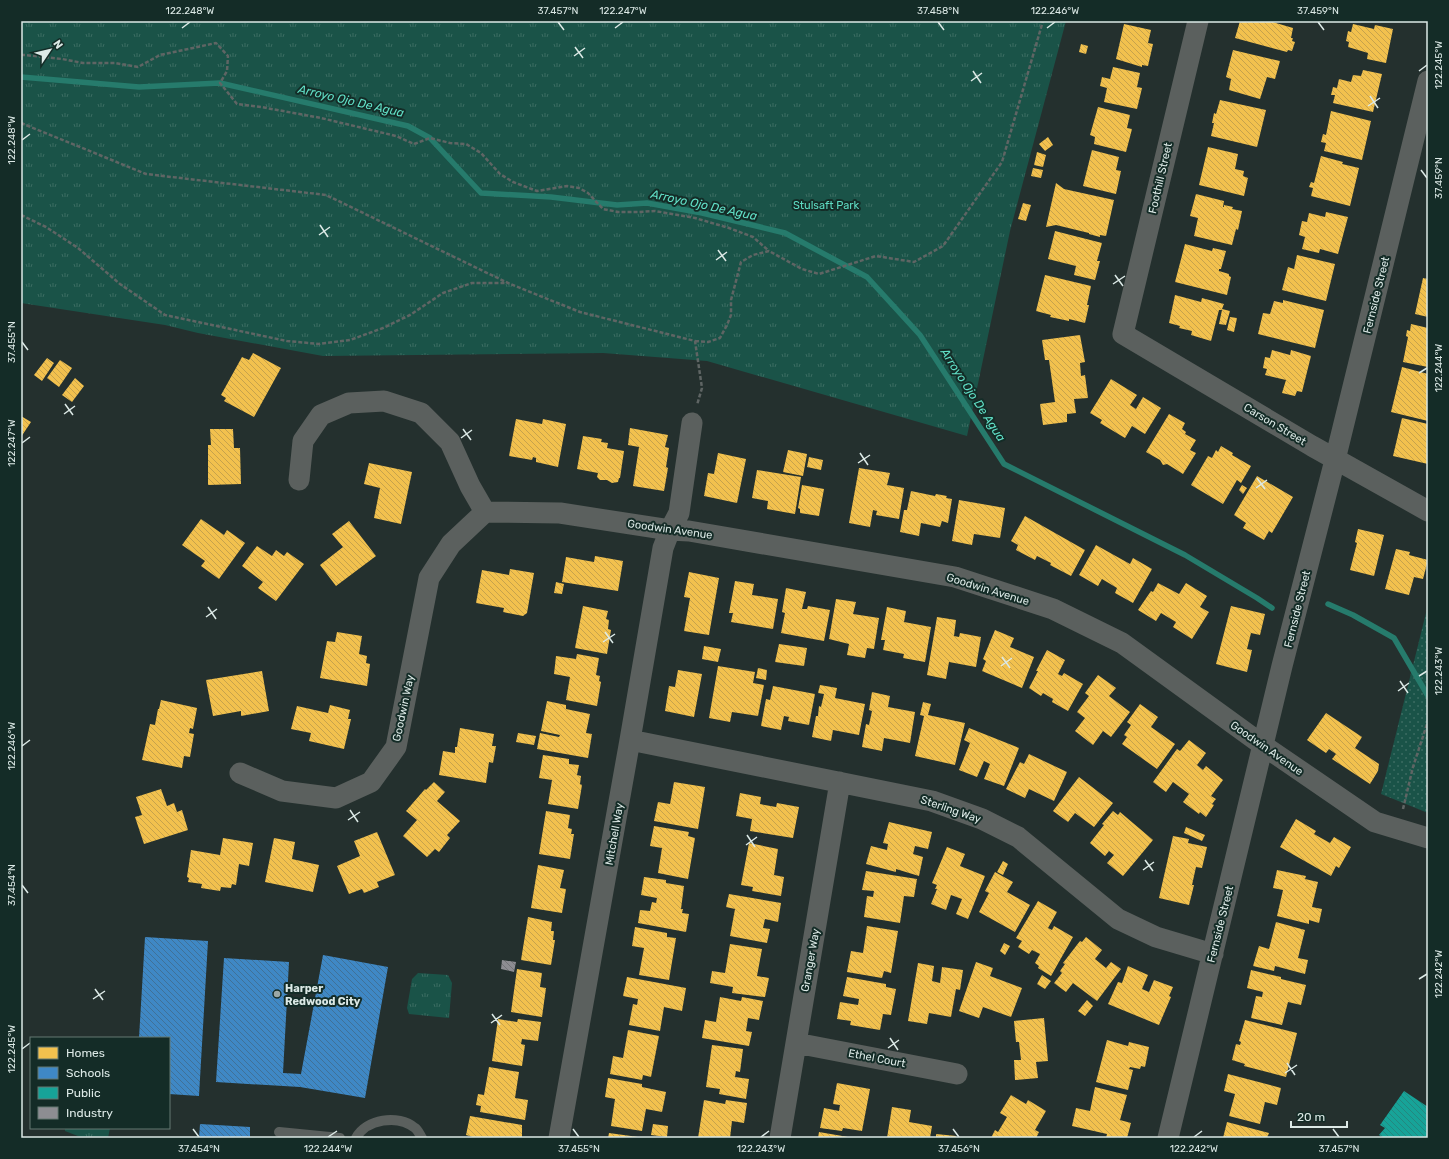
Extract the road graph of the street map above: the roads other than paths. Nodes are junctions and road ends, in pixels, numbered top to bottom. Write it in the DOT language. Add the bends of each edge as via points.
graph roads {
  1 [pos="1198,21"];
  2 [pos="1428,81"];
  3 [pos="1123,334"];
  4 [pos="692,423"];
  5 [pos="1335,460"];
  6 [pos="298,480"];
  7 [pos="485,512"];
  8 [pos="1428,512"];
  9 [pos="670,530"];
  10 [pos="630,740"];
  11 [pos="1264,746"];
  12 [pos="240,773"];
  13 [pos="840,782"];
  14 [pos="1428,838"];
  15 [pos="1213,954"];
  16 [pos="796,1043"];
  17 [pos="957,1074"];
  18 [pos="279,1132"];
  19 [pos="340,1138"];
  20 [pos="356,1138"];
  21 [pos="422,1138"];
  22 [pos="559,1138"];
  23 [pos="780,1138"];
  24 [pos="1168,1138"];
  1 -- 3 [label="street, Foothill Street"];
  2 -- 5 [label="street, Fernside Street"];
  3 -- 5 [label="street, Carson Street"];
  4 -- 9 [label="street, Mitchell Way" via="679,513"];
  5 -- 8 [label="street, Carson Street"];
  5 -- 11 [label="street, Fernside Street"];
  6 -- 7 [label="street" via="303,441 321,415 349,403 384,401 421,413 450,442"];
  7 -- 9 [label="street, Goodwin Avenue" via="560,513"];
  7 -- 12 [label="street, Goodwin Way" via="451,544 430,578 396,747 371,782 336,798 282,791"];
  9 -- 10 [label="street, Mitchell Way" via="663,548"];
  9 -- 11 [label="street, Goodwin Avenue" via="689,531 955,577 1053,609 1122,643"];
  10 -- 13 [label="street, Sterling Way"];
  10 -- 22 [label="street, Mitchell Way"];
  11 -- 14 [label="street, Goodwin Avenue" via="1374,822"];
  11 -- 15 [label="street, Fernside Street"];
  13 -- 15 [label="street, Sterling Way" via="932,800 982,819 1018,837 1118,919 1156,937"];
  13 -- 16 [label="street, Granger Way"];
  15 -- 24 [label="street, Fernside Street"];
  16 -- 17 [label="street, Ethel Court"];
  16 -- 23 [label="street, Granger Way"];
  18 -- 19 [label="lane"];
  20 -- 21 [label="lane" via="371,1124 383,1120 399,1120 415,1128"];
}
